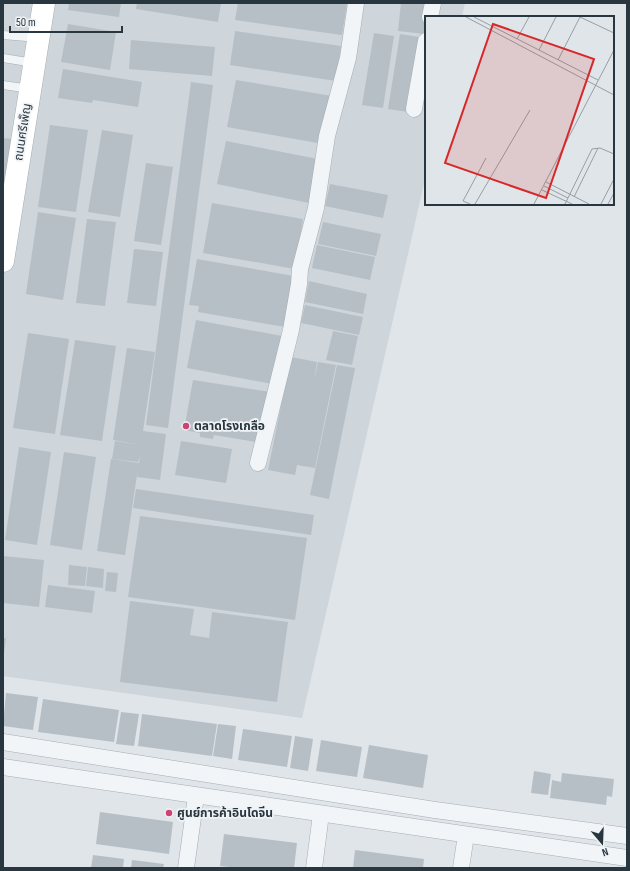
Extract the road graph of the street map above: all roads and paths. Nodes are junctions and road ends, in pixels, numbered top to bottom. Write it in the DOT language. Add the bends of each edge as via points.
graph roads {
  1 [pos="44,3"];
  2 [pos="356,3"];
  3 [pos="433,3"];
  4 [pos="430,16"];
  5 [pos="3,34"];
  6 [pos="38,38"];
  7 [pos="425,47"];
  8 [pos="3,58"];
  9 [pos="34,63"];
  10 [pos="3,85"];
  11 [pos="30,89"];
  12 [pos="414,109"];
  13 [pos="3,261"];
  14 [pos="258,463"];
  15 [pos="3,742"];
  16 [pos="3,767"];
  17 [pos="196,796"];
  18 [pos="321,814"];
  19 [pos="466,835"];
  20 [pos="627,836"];
  21 [pos="627,858"];
  22 [pos="186,868"];
  23 [pos="314,868"];
  24 [pos="462,868"];
  1 -- 6 [label="main road, ถนนศรีเพ็ญ"];
  2 -- 14 [label="street" via="348,58 327,136 316,208 300,269 300,284 291,330"];
  3 -- 4 [label="street"];
  5 -- 6 [label="lane"];
  6 -- 9 [label="main road, ถนนศรีเพ็ญ"];
  7 -- 12 [label="street"];
  8 -- 9 [label="lane"];
  9 -- 11 [label="main road, ถนนศรีเพ็ญ"];
  10 -- 11 [label="lane"];
  11 -- 13 [label="main road, ถนนศรีเพ็ญ"];
  15 -- 20 [label="street" via="435,810"];
  16 -- 17 [label="street"];
  17 -- 18 [label="street"];
  17 -- 22 [label="street"];
  18 -- 19 [label="street"];
  18 -- 23 [label="street"];
  19 -- 21 [label="street"];
  19 -- 24 [label="street"];
}
